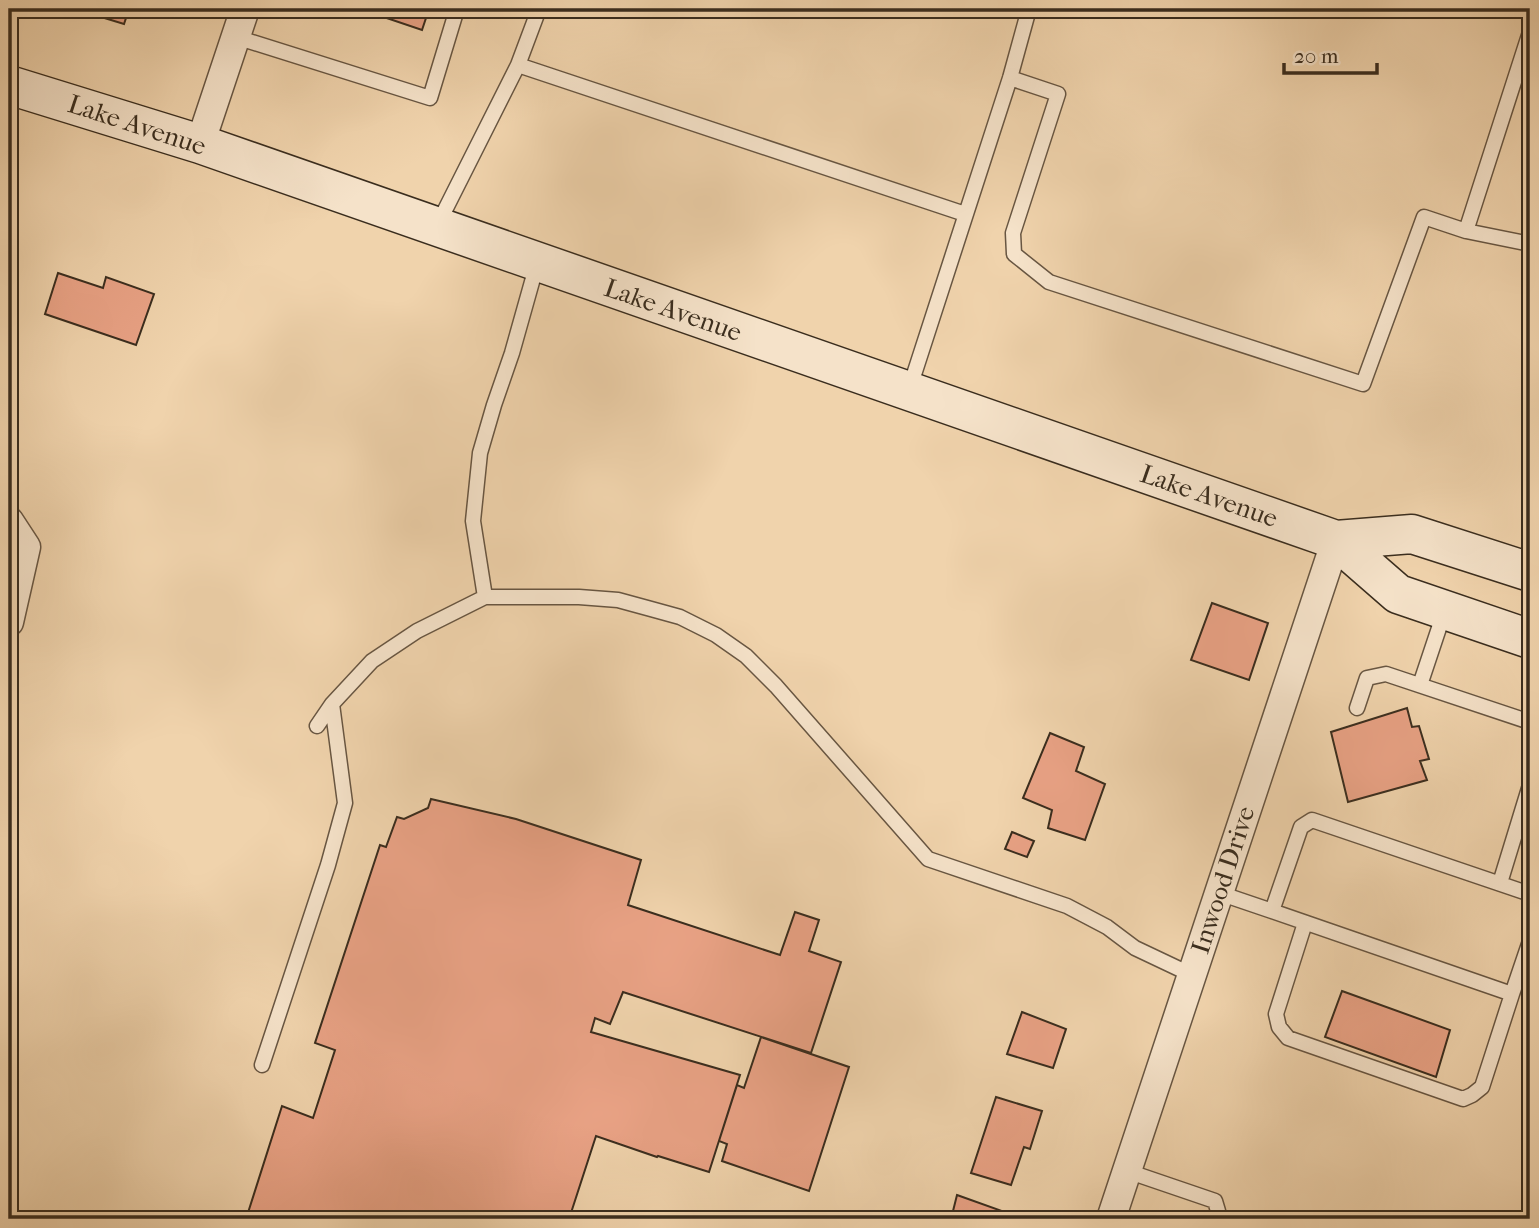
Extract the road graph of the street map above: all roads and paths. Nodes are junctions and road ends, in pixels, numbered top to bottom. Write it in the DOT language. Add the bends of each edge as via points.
graph roads {
  1 [pos="245,9"];
  2 [pos="457,9"];
  3 [pos="539,9"];
  4 [pos="1029,9"];
  5 [pos="1530,32"];
  6 [pos="236,37"];
  7 [pos="518,65"];
  8 [pos="1010,78"];
  9 [pos="9,85"];
  10 [pos="200,144"];
  11 [pos="965,214"];
  12 [pos="436,227"];
  13 [pos="1466,231"];
  14 [pos="1530,244"];
  15 [pos="537,262"];
  16 [pos="909,391"];
  17 [pos="9,521"];
  18 [pos="1336,540"];
  19 [pos="1530,572"];
  20 [pos="485,597"];
  21 [pos="1445,610"];
  22 [pos="9,622"];
  23 [pos="1530,639"];
  24 [pos="1420,685"];
  25 [pos="332,704"];
  26 [pos="1357,708"];
  27 [pos="1530,722"];
  28 [pos="317,726"];
  29 [pos="1530,785"];
  30 [pos="1500,883"];
  31 [pos="1219,893"];
  32 [pos="1530,894"];
  33 [pos="1272,911"];
  34 [pos="1305,923"];
  35 [pos="1530,941"];
  36 [pos="1192,975"];
  37 [pos="1512,994"];
  38 [pos="262,1065"];
  39 [pos="1127,1171"];
  40 [pos="1111,1219"];
  41 [pos="1216,1219"];
  1 -- 6 [label="street"];
  2 -- 6 [label="lane" via="430,97"];
  3 -- 7 [label="lane"];
  4 -- 8 [label="lane"];
  5 -- 13 [label="lane"];
  6 -- 10 [label="street"];
  7 -- 11 [label="lane"];
  7 -- 12 [label="lane"];
  8 -- 11 [label="lane"];
  8 -- 13 [label="lane" via="1058,94 1013,233 1014,254 1062,287 1363,384 1424,217"];
  9 -- 10 [label="main road, Lake Avenue"];
  10 -- 12 [label="main road, Lake Avenue"];
  11 -- 16 [label="lane"];
  12 -- 15 [label="main road, Lake Avenue"];
  13 -- 14 [label="lane"];
  15 -- 16 [label="main road, Lake Avenue"];
  15 -- 20 [label="lane" via="481,453 473,521"];
  16 -- 18 [label="main road, Lake Avenue"];
  17 -- 22 [label="street" via="26,547"];
  18 -- 19 [label="main road, Lake Avenue" via="1412,534"];
  18 -- 21 [label="main road, Lake Avenue" via="1398,594"];
  18 -- 31 [label="street, Inwood Drive"];
  20 -- 25 [label="lane" via="372,661"];
  20 -- 36 [label="lane" via="618,600 680,617 716,635 776,686 928,859 1067,906 1135,948"];
  21 -- 23 [label="main road, Lake Avenue"];
  21 -- 24 [label="lane"];
  24 -- 26 [label="lane" via="1385,674 1367,678"];
  24 -- 27 [label="lane"];
  25 -- 28 [label="lane"];
  25 -- 38 [label="lane" via="345,803"];
  29 -- 30 [label="lane"];
  30 -- 32 [label="lane"];
  30 -- 33 [label="lane" via="1312,820 1301,827"];
  31 -- 33 [label="lane"];
  31 -- 36 [label="street, Inwood Drive"];
  33 -- 34 [label="lane"];
  34 -- 37 [label="lane"];
  34 -- 37 [label="lane" via="1276,1014 1288,1038 1463,1099 1482,1087"];
  35 -- 37 [label="lane"];
  36 -- 39 [label="street, Inwood Drive"];
  39 -- 40 [label="street, Inwood Drive"];
  39 -- 41 [label="lane" via="1215,1201"];
}
